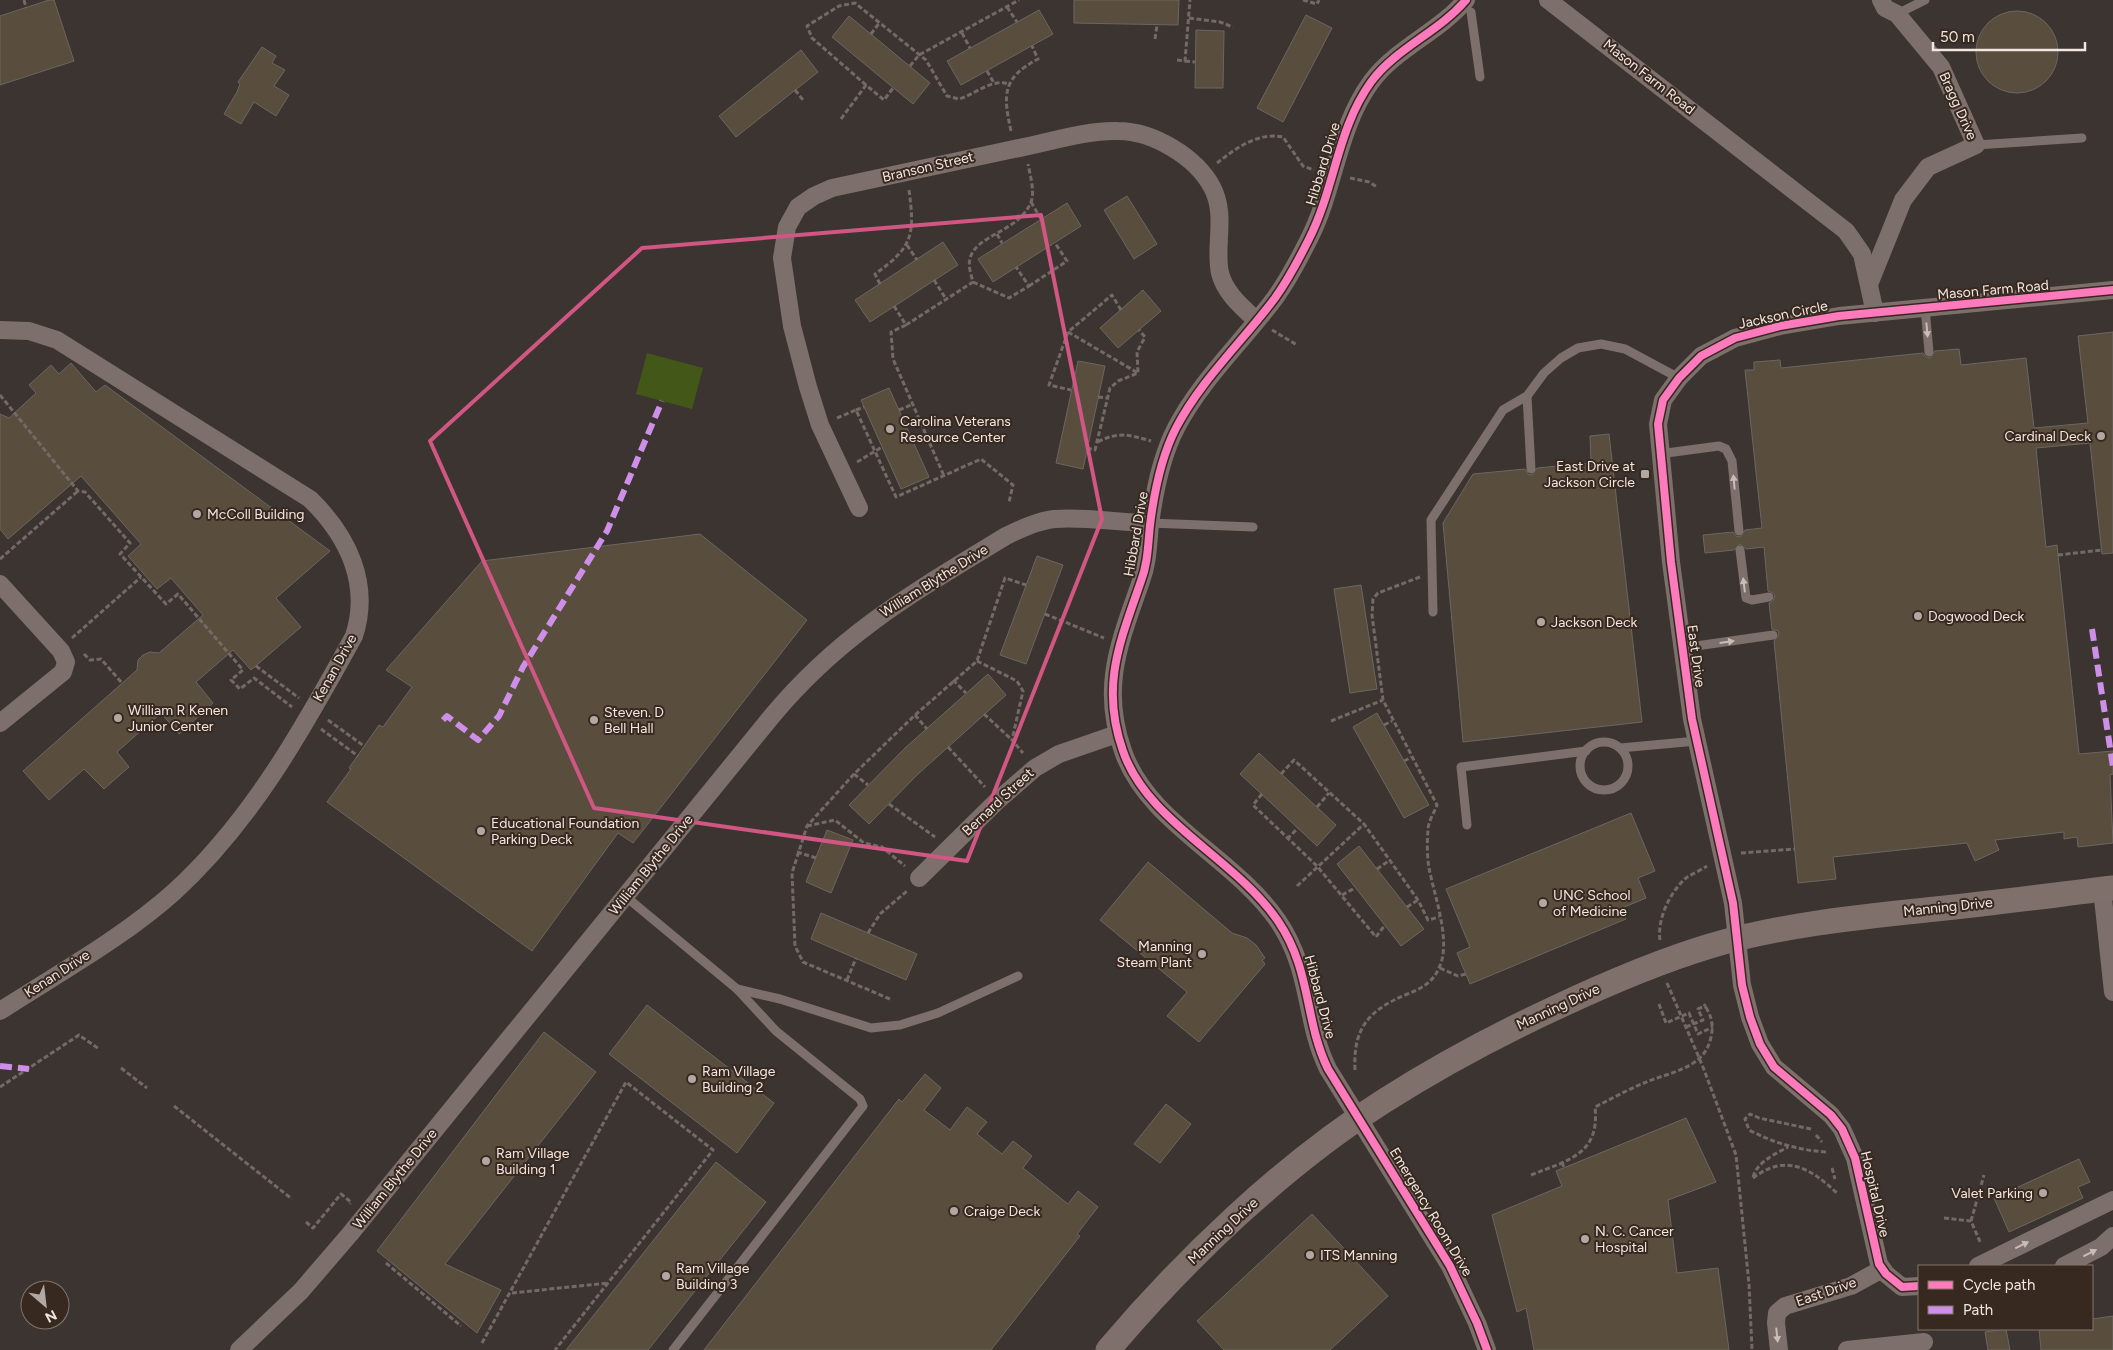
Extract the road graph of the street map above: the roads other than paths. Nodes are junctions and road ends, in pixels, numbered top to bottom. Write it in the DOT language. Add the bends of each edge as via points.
graph roads {
  1 [pos="1548,0"];
  2 [pos="1880,0"];
  3 [pos="1925,0"];
  4 [pos="1469,6"];
  5 [pos="1897,14"];
  6 [pos="1480,77"];
  7 [pos="2082,138"];
  8 [pos="1976,145"];
  9 [pos="1870,282"];
  10 [pos="2113,290"];
  11 [pos="1925,308"];
  12 [pos="1875,313"];
  13 [pos="1256,320"];
  14 [pos="0,330"];
  15 [pos="1928,352"];
  16 [pos="1679,378"];
  17 [pos="1527,396"];
  18 [pos="1659,454"];
  19 [pos="1531,469"];
  20 [pos="859,508"];
  21 [pos="1150,523"];
  22 [pos="1252,527"];
  23 [pos="1738,531"];
  24 [pos="1740,550"];
  25 [pos="0,584"];
  26 [pos="1769,597"];
  27 [pos="1433,612"];
  28 [pos="1773,635"];
  29 [pos="1682,648"];
  30 [pos="0,723"];
  31 [pos="1118,734"];
  32 [pos="1697,741"];
  33 [pos="1620,748"];
  34 [pos="1586,751"];
  35 [pos="1467,825"];
  36 [pos="919,878"];
  37 [pos="2107,889"];
  38 [pos="625,896"];
  39 [pos="1737,939"];
  40 [pos="1018,976"];
  41 [pos="737,989"];
  42 [pos="2113,992"];
  43 [pos="0,1011"];
  44 [pos="1360,1118"];
  45 [pos="2113,1200"];
  46 [pos="2113,1236"];
  47 [pos="1980,1265"];
  48 [pos="2066,1265"];
  49 [pos="1882,1269"];
  50 [pos="1918,1286"];
  51 [pos="1924,1340"];
  52 [pos="239,1350"];
  53 [pos="673,1350"];
  54 [pos="1108,1350"];
  55 [pos="1486,1350"];
  56 [pos="1779,1350"];
  57 [pos="1847,1350"];
  1 -- 9 [label="street, Mason Farm Road" via="1841,227 1859,247"];
  2 -- 5 [label="street, Bragg Drive"];
  3 -- 5 [label="lane"];
  4 -- 6 [label="lane"];
  4 -- 13 [label="street, Hibbard Drive" via="1391,61 1361,96 1350,118 1320,219 1276,297"];
  5 -- 8 [label="street, Bragg Drive" via="1942,67"];
  7 -- 8 [label="lane"];
  8 -- 9 [label="street, Bragg Drive" via="1928,167 1903,200"];
  9 -- 12 [label="street, Mason Farm Road"];
  10 -- 11 [label="street, Mason Farm Road"];
  11 -- 12 [label="street, Mason Farm Road"];
  11 -- 15 [label="lane, one-way"];
  12 -- 16 [label="street, Jackson Circle" via="1780,326 1735,338 1701,356"];
  13 -- 20 [label="street, Branson Street" via="1231,295 1220,272 1219,210 1204,172 1178,151 1146,137 1119,131 1057,139 832,188 814,196 798,207 787,227 782,258 792,326 820,425"];
  13 -- 21 [label="street, Hibbard Drive" via="1218,365 1177,426 1168,446"];
  14 -- 43 [label="street, Kenan Drive" via="29,331 66,344 310,499 329,518 347,546 361,591 360,620 354,636 270,779 225,838 174,892 112,939"];
  16 -- 17 [label="lane" via="1626,349 1602,344 1578,348 1561,358 1544,373"];
  16 -- 18 [label="street, East Drive" via="1664,400 1658,424"];
  17 -- 19 [label="lane"];
  17 -- 27 [label="lane" via="1503,410 1432,520"];
  23 -- 18 [label="lane, one-way" via="1732,461 1726,449 1719,446"];
  18 -- 29 [label="street, East Drive"];
  21 -- 22 [label="lane"];
  21 -- 31 [label="street, Hibbard Drive" via="1144,570 1118,643 1112,689"];
  21 -- 38 [label="street, William Blythe Drive" via="1068,519 1036,523 1006,536 880,614 828,656 790,693"];
  26 -- 24 [label="lane, one-way" via="1746,598"];
  25 -- 30 [label="street" via="61,651 66,662 62,672"];
  29 -- 28 [label="lane, one-way"];
  29 -- 32 [label="street, East Drive"];
  31 -- 36 [label="street, Bernard Street" via="1059,754 1035,768 997,800"];
  31 -- 44 [label="street, Hibbard Drive" via="1130,768 1150,798 1240,877 1278,921 1300,965 1325,1063"];
  32 -- 33 [label="lane"];
  32 -- 39 [label="street, East Drive"];
  33 -- 34 [label="lane" via="1603,742"];
  33 -- 34 [label="lane" via="1628,761 1628,768 1619,785 1610,789 1592,787 1584,780 1580,766"];
  34 -- 35 [label="lane" via="1461,767"];
  37 -- 39 [label="street, Manning Drive" via="1825,921"];
  37 -- 42 [label="street"];
  38 -- 41 [label="lane"];
  38 -- 52 [label="street, William Blythe Drive" via="350,1234 301,1291"];
  39 -- 44 [label="street, Manning Drive" via="1645,968 1516,1026 1449,1062"];
  39 -- 49 [label="street, Hospital Drive" via="1742,985 1760,1044 1774,1067 1831,1115 1846,1136 1855,1158 1873,1246"];
  40 -- 41 [label="lane" via="938,1013 871,1028"];
  41 -- 53 [label="lane" via="776,1031 860,1099 863,1106"];
  44 -- 54 [label="street, Manning Drive" via="1245,1209 1160,1291"];
  44 -- 55 [label="street, Emergency Room Drive" via="1450,1266"];
  47 -- 45 [label="street, one-way"];
  48 -- 46 [label="street, one-way" via="2102,1248"];
  49 -- 50 [label="street, Hospital Drive" via="1902,1287"];
  49 -- 56 [label="street, East Drive, one-way" via="1851,1286 1785,1306 1777,1313"];
  51 -- 57 [label="street"];
}
